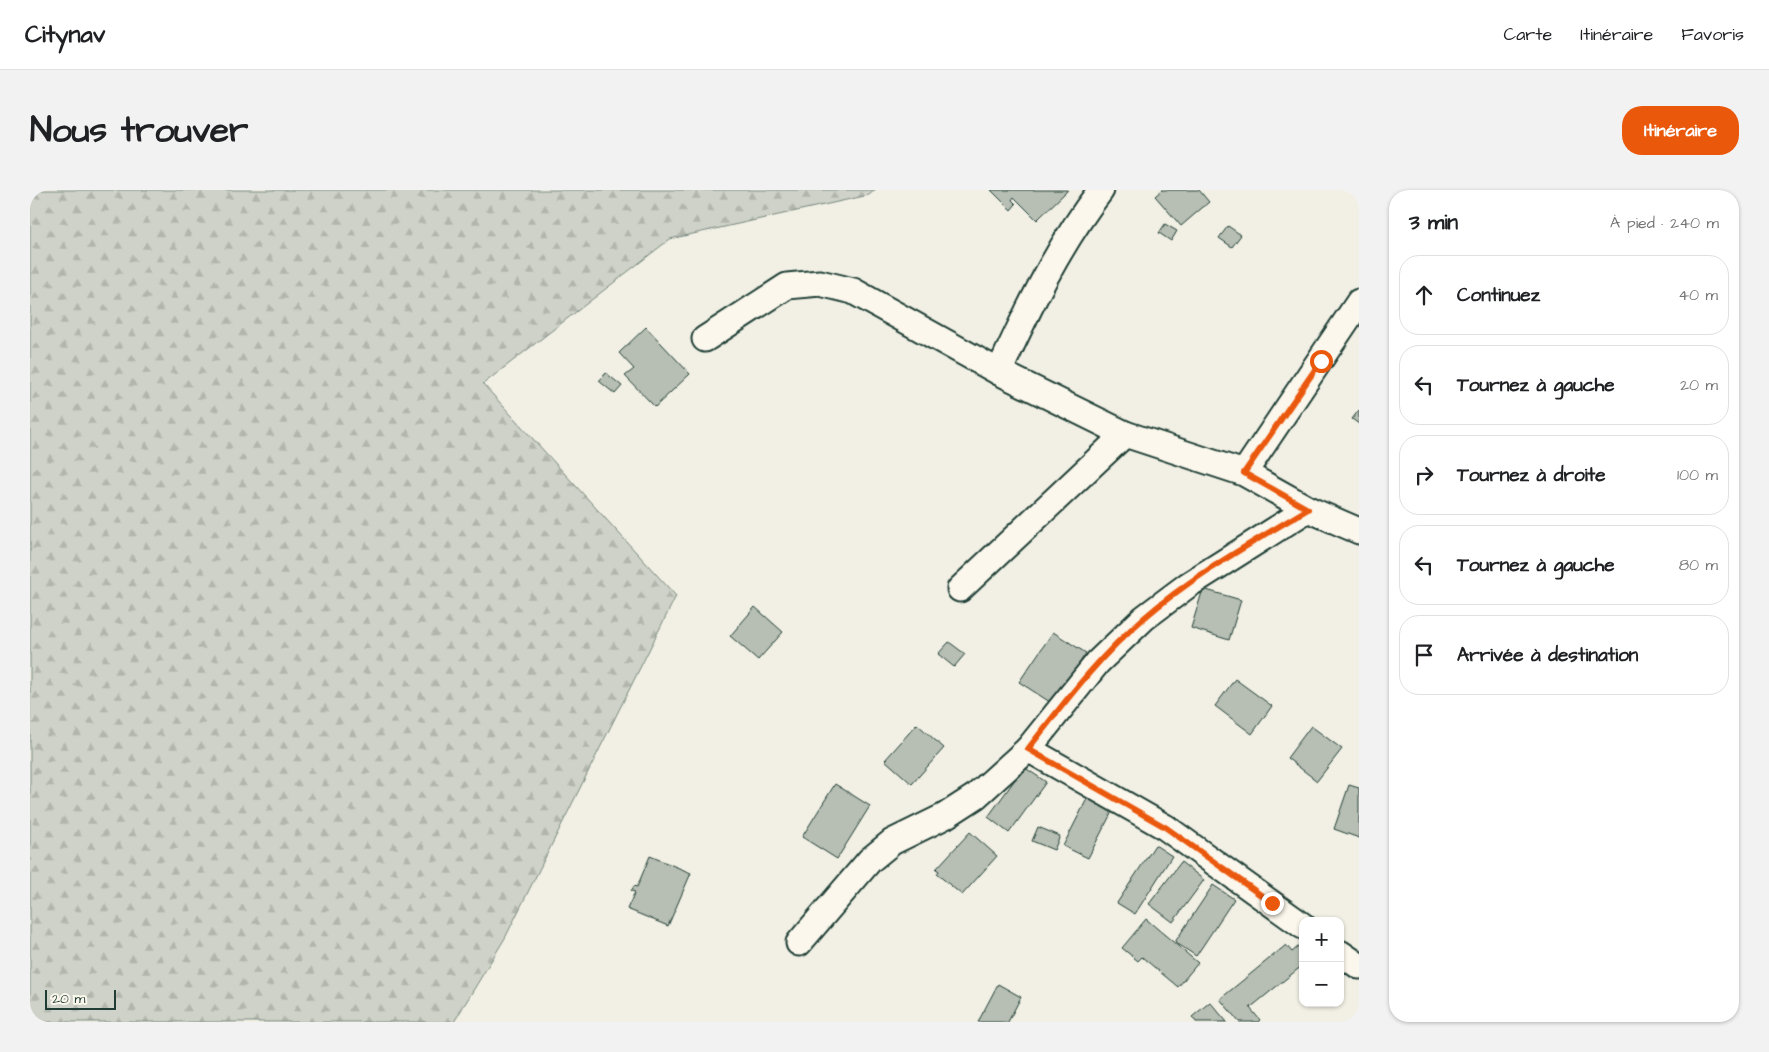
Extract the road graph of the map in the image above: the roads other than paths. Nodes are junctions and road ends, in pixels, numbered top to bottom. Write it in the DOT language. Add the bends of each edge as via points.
graph roads {
  1 [pos="1101,190"];
  2 [pos="1359,302"];
  3 [pos="705,339"];
  4 [pos="999,372"];
  5 [pos="1125,434"];
  6 [pos="1244,473"];
  7 [pos="1308,509"];
  8 [pos="1359,530"];
  9 [pos="960,589"];
  10 [pos="1028,749"];
  11 [pos="1299,923"];
  12 [pos="799,943"];
  13 [pos="1344,956"];
  14 [pos="1359,966"];
  1 -- 4 [label="street" via="1072,232 1024,318"];
  2 -- 6 [label="street"];
  3 -- 4 [label="street" via="787,286 820,283 853,291"];
  4 -- 5 [label="street"];
  5 -- 6 [label="street"];
  5 -- 9 [label="street"];
  6 -- 7 [label="street"];
  7 -- 8 [label="street"];
  7 -- 10 [label="street" via="1203,575 1144,618 1098,662"];
  10 -- 11 [label="street" via="1165,827"];
  10 -- 12 [label="street" via="976,796 946,816 892,842 870,860"];
  13 -- 14 [label="street"];
}
